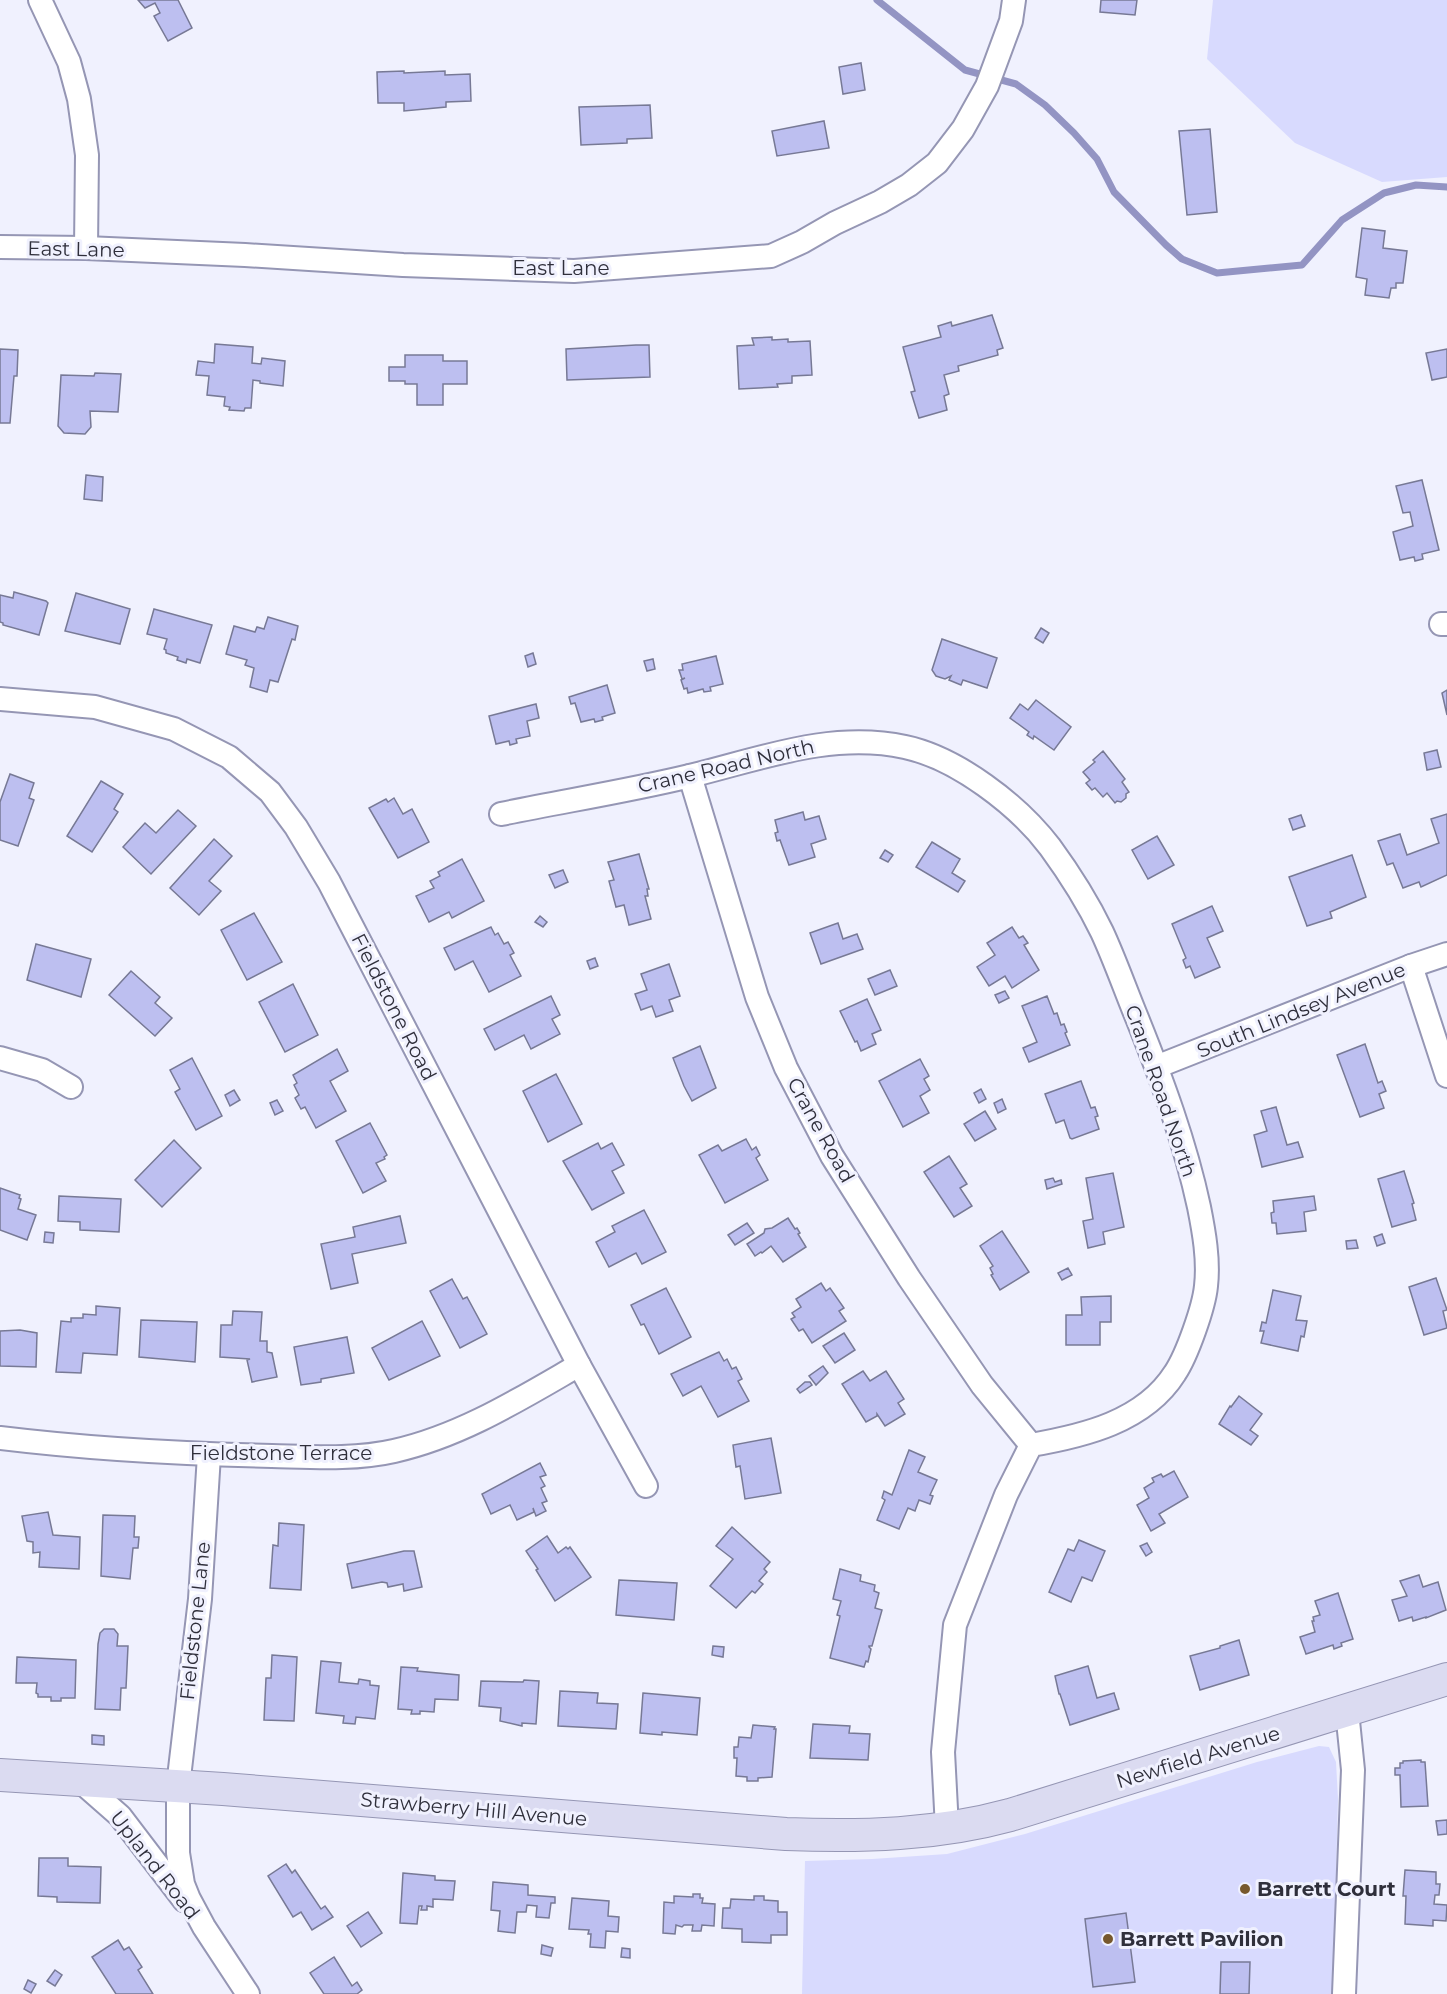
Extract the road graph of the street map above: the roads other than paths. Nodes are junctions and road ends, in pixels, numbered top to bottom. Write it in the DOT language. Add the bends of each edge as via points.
graph roads {
  1 [pos="40,0"];
  2 [pos="1012,11"];
  3 [pos="0,247"];
  4 [pos="86,248"];
  5 [pos="0,699"];
  6 [pos="690,776"];
  7 [pos="501,814"];
  8 [pos="1447,954"];
  9 [pos="1411,966"];
  10 [pos="0,1058"];
  11 [pos="1156,1067"];
  12 [pos="1447,1076"];
  13 [pos="71,1087"];
  14 [pos="579,1365"];
  15 [pos="0,1438"];
  16 [pos="1031,1445"];
  17 [pos="209,1455"];
  18 [pos="646,1486"];
  19 [pos="1447,1679"];
  20 [pos="1347,1711"];
  21 [pos="0,1775"];
  22 [pos="79,1780"];
  23 [pos="178,1786"];
  24 [pos="947,1828"];
  25 [pos="204,1927"];
  26 [pos="248,1994"];
  27 [pos="1344,1994"];
  1 -- 4 [label="street" via="69,62 79,99 87,155"];
  2 -- 4 [label="street, East Lane" via="989,80 963,129 937,164 880,202 771,256 574,271 403,266"];
  3 -- 4 [label="street, East Lane"];
  5 -- 14 [label="street, Fieldstone Road" via="95,707 174,729 229,757 270,792 329,882"];
  6 -- 7 [label="street, Crane Road North"];
  6 -- 11 [label="street, Crane Road North" via="759,756 829,743 903,746 961,768 1017,812 1048,845 1066,872 1101,930"];
  6 -- 16 [label="street, Crane Road" via="758,997 786,1068 832,1156 909,1278 982,1384"];
  8 -- 9 [label="street, South Lindsey Avenue"];
  9 -- 11 [label="street, South Lindsey Avenue"];
  9 -- 12 [label="street"];
  10 -- 13 [label="street" via="42,1070"];
  11 -- 16 [label="street, Crane Road North" via="1184,1147 1201,1219 1206,1286 1200,1314 1175,1373 1138,1409 1096,1430"];
  14 -- 17 [label="street, Fieldstone Terrace" via="490,1416 394,1451 324,1457"];
  14 -- 18 [label="street, Fieldstone Road"];
  15 -- 17 [label="street, Fieldstone Terrace"];
  16 -- 24 [label="street" via="1006,1495 955,1625 943,1752"];
  17 -- 23 [label="street, Fieldstone Lane" via="200,1599"];
  19 -- 20 [label="main road, Newfield Avenue"];
  20 -- 24 [label="main road, Newfield Avenue" via="1020,1812"];
  20 -- 27 [label="street" via="1353,1770"];
  21 -- 22 [label="main road, Strawberry Hill Avenue"];
  22 -- 23 [label="main road, Strawberry Hill Avenue"];
  22 -- 25 [label="street, Upland Road" via="120,1816"];
  23 -- 24 [label="main road, Strawberry Hill Avenue" via="786,1834 858,1836"];
  23 -- 25 [label="street, Upland Road" via="181,1874"];
  25 -- 26 [label="street, Upland Road"];
}
